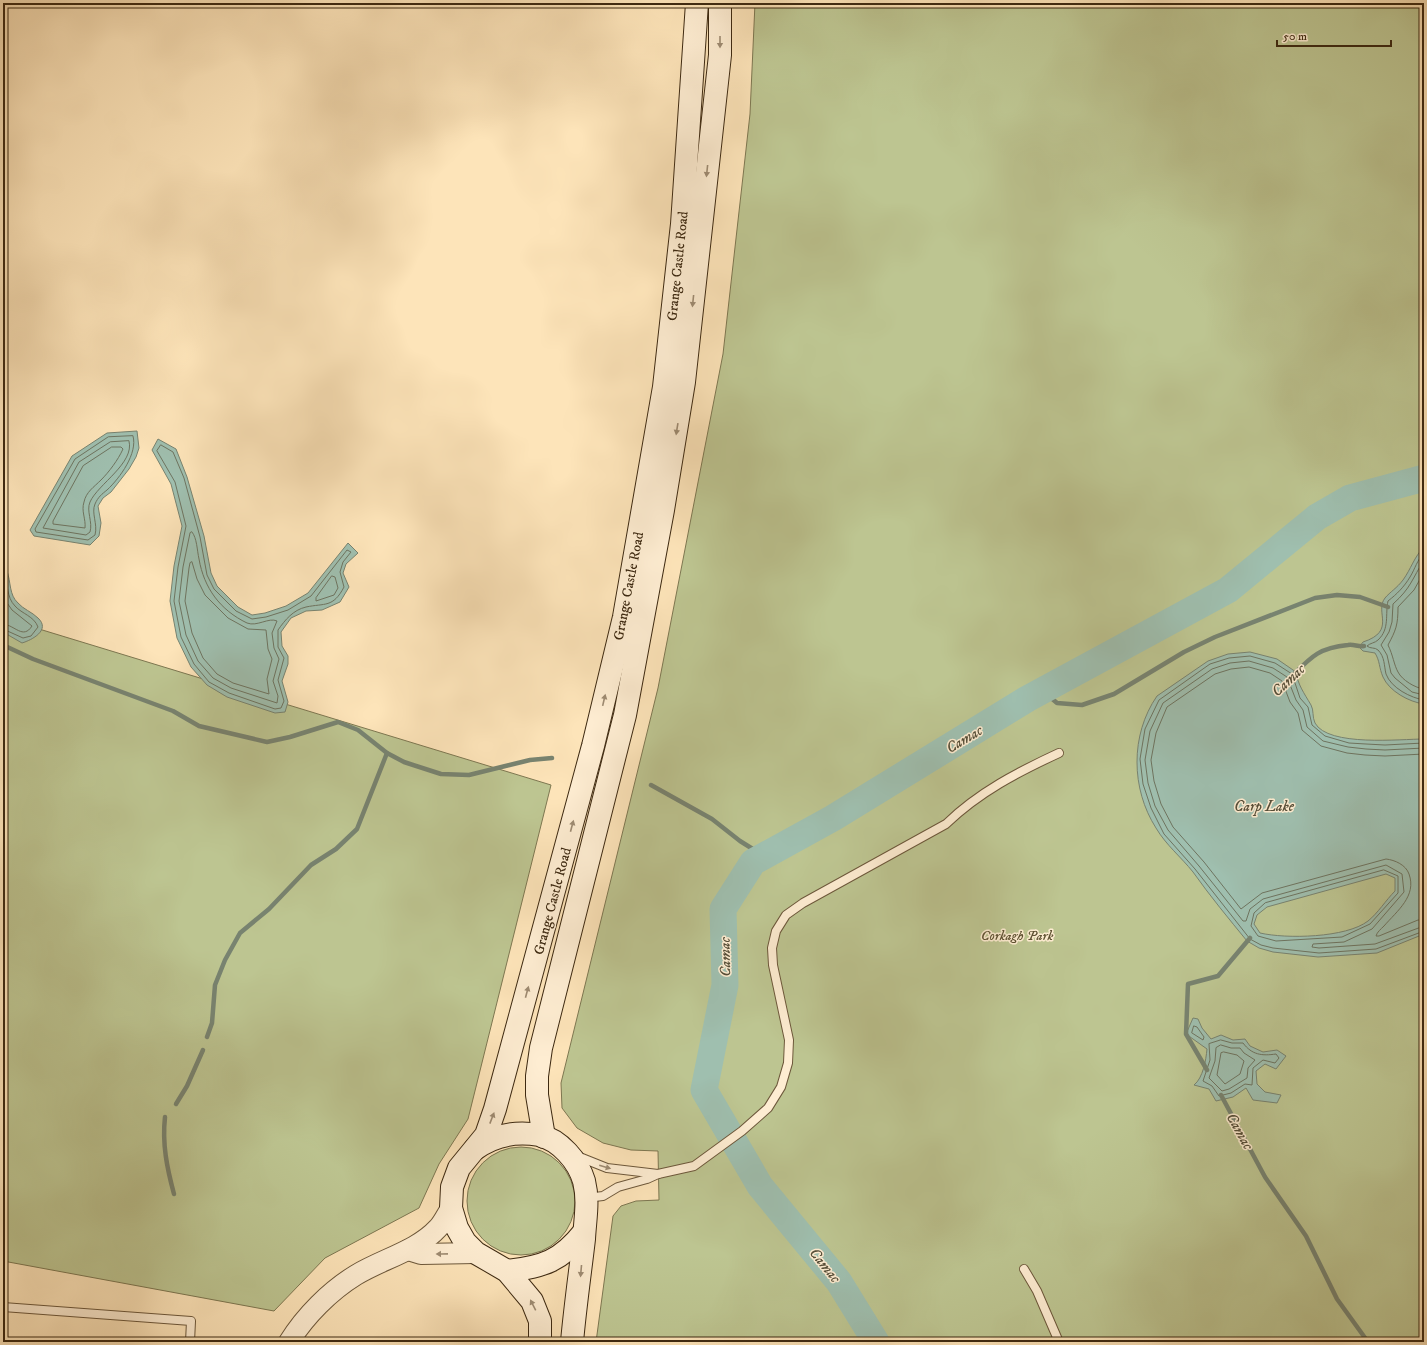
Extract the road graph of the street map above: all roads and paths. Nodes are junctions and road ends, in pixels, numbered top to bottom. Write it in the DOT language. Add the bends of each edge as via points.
graph roads {
  1 [pos="697,3"];
  2 [pos="720,3"];
  3 [pos="1059,753"];
  4 [pos="544,1136"];
  5 [pos="473,1151"];
  6 [pos="569,1153"];
  7 [pos="658,1174"];
  8 [pos="586,1198"];
  9 [pos="451,1208"];
  10 [pos="584,1232"];
  11 [pos="408,1250"];
  12 [pos="476,1253"];
  13 [pos="1024,1269"];
  14 [pos="507,1271"];
  15 [pos="3,1307"];
  16 [pos="190,1342"];
  17 [pos="289,1342"];
  18 [pos="540,1342"];
  19 [pos="572,1342"];
  20 [pos="1059,1342"];
  5 -- 1 [label="main road, Grange Castle Road, one-way" via="486,1135 497,1102 593,746 624,617 664,386 682,224"];
  2 -- 4 [label="main road, Grange Castle Road, one-way" via="720,55 684,382 663,510 624,715 541,1048 537,1095"];
  3 -- 7 [label="lane" via="1016,773 964,806 946,824 803,902 786,915 776,930 772,948 773,965 789,1040 788,1063 781,1087 768,1108 694,1166"];
  4 -- 5 [label="main road, Grange Castle Road" via="526,1133 507,1135 489,1139"];
  4 -- 6 [label="main road, Grange Castle Road"];
  5 -- 9 [label="main road, Grange Castle Road" via="459,1168 452,1187"];
  6 -- 7 [label="lane, one-way" via="607,1168"];
  6 -- 8 [label="main road, Grange Castle Road" via="584,1181"];
  7 -- 8 [label="lane" via="618,1187 603,1196"];
  8 -- 10 [label="main road, Grange Castle Road"];
  9 -- 11 [label="street" via="438,1228"];
  9 -- 12 [label="main road, Grange Castle Road" via="457,1228 465,1242"];
  10 -- 14 [label="main road" via="560,1257 542,1266"];
  10 -- 19 [label="main road, Grange Castle Road, one-way"];
  12 -- 11 [label="street, one-way" via="421,1254"];
  11 -- 17 [label="street" via="356,1275 317,1307"];
  12 -- 14 [label="main road, Grange Castle Road"];
  13 -- 20 [label="lane" via="1037,1291"];
  18 -- 14 [label="main road, Grange Castle Road, one-way" via="540,1321 532,1301"];
  15 -- 16 [label="lane" via="191,1321"];
}
